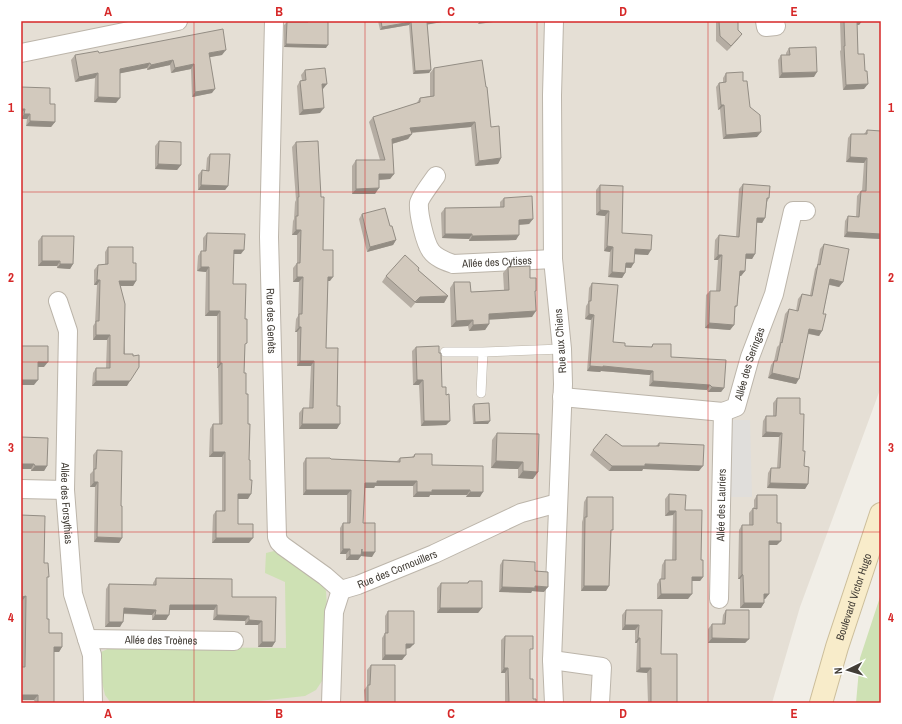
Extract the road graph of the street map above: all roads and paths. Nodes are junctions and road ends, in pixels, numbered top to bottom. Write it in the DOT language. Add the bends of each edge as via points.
graph roads {
  1 [pos="178,21"];
  2 [pos="274,21"];
  3 [pos="554,21"];
  4 [pos="21,53"];
  5 [pos="436,176"];
  6 [pos="806,211"];
  7 [pos="553,259"];
  8 [pos="58,301"];
  9 [pos="562,349"];
  10 [pos="444,352"];
  11 [pos="483,352"];
  12 [pos="481,393"];
  13 [pos="562,397"];
  14 [pos="723,412"];
  15 [pos="21,489"];
  16 [pos="65,490"];
  17 [pos="558,503"];
  18 [pos="881,514"];
  19 [pos="341,590"];
  20 [pos="719,599"];
  21 [pos="87,639"];
  22 [pos="234,641"];
  23 [pos="552,660"];
  24 [pos="93,703"];
  25 [pos="331,703"];
  26 [pos="554,703"];
  27 [pos="600,703"];
  28 [pos="821,703"];
  1 -- 4 [label="street"];
  2 -- 19 [label="street, Rue des Genêts" via="269,237 277,537 279,542"];
  3 -- 7 [label="street, Rue aux Chiens"];
  5 -- 7 [label="street, Allée des Cytises" via="419,201 426,242 431,251 441,259 453,264"];
  6 -- 14 [label="street, Allée des Seringas" via="793,211 774,294 750,357 736,407"];
  7 -- 9 [label="street, Rue aux Chiens"];
  8 -- 16 [label="street, Allée des Forsythias" via="68,331"];
  9 -- 11 [label="lane"];
  9 -- 13 [label="street, Rue aux Chiens"];
  10 -- 11 [label="lane"];
  11 -- 12 [label="lane"];
  13 -- 14 [label="street, Allée des Seringas"];
  13 -- 17 [label="street, Rue aux Chiens"];
  14 -- 20 [label="street, Allée des Lauriers"];
  15 -- 16 [label="street"];
  16 -- 21 [label="street, Allée des Forsythias" via="73,594"];
  17 -- 19 [label="street, Rue des Cornouillers" via="521,513 427,556"];
  17 -- 23 [label="street, Rue aux Chiens"];
  18 -- 28 [label="main road, Boulevard Victor Hugo"];
  19 -- 25 [label="street" via="334,612"];
  21 -- 22 [label="street, Allée des Troènes"];
  21 -- 24 [label="street, Allée des Forsythias" via="92,655"];
  23 -- 26 [label="street, Rue aux Chiens"];
  23 -- 27 [label="street" via="602,667"];
}
